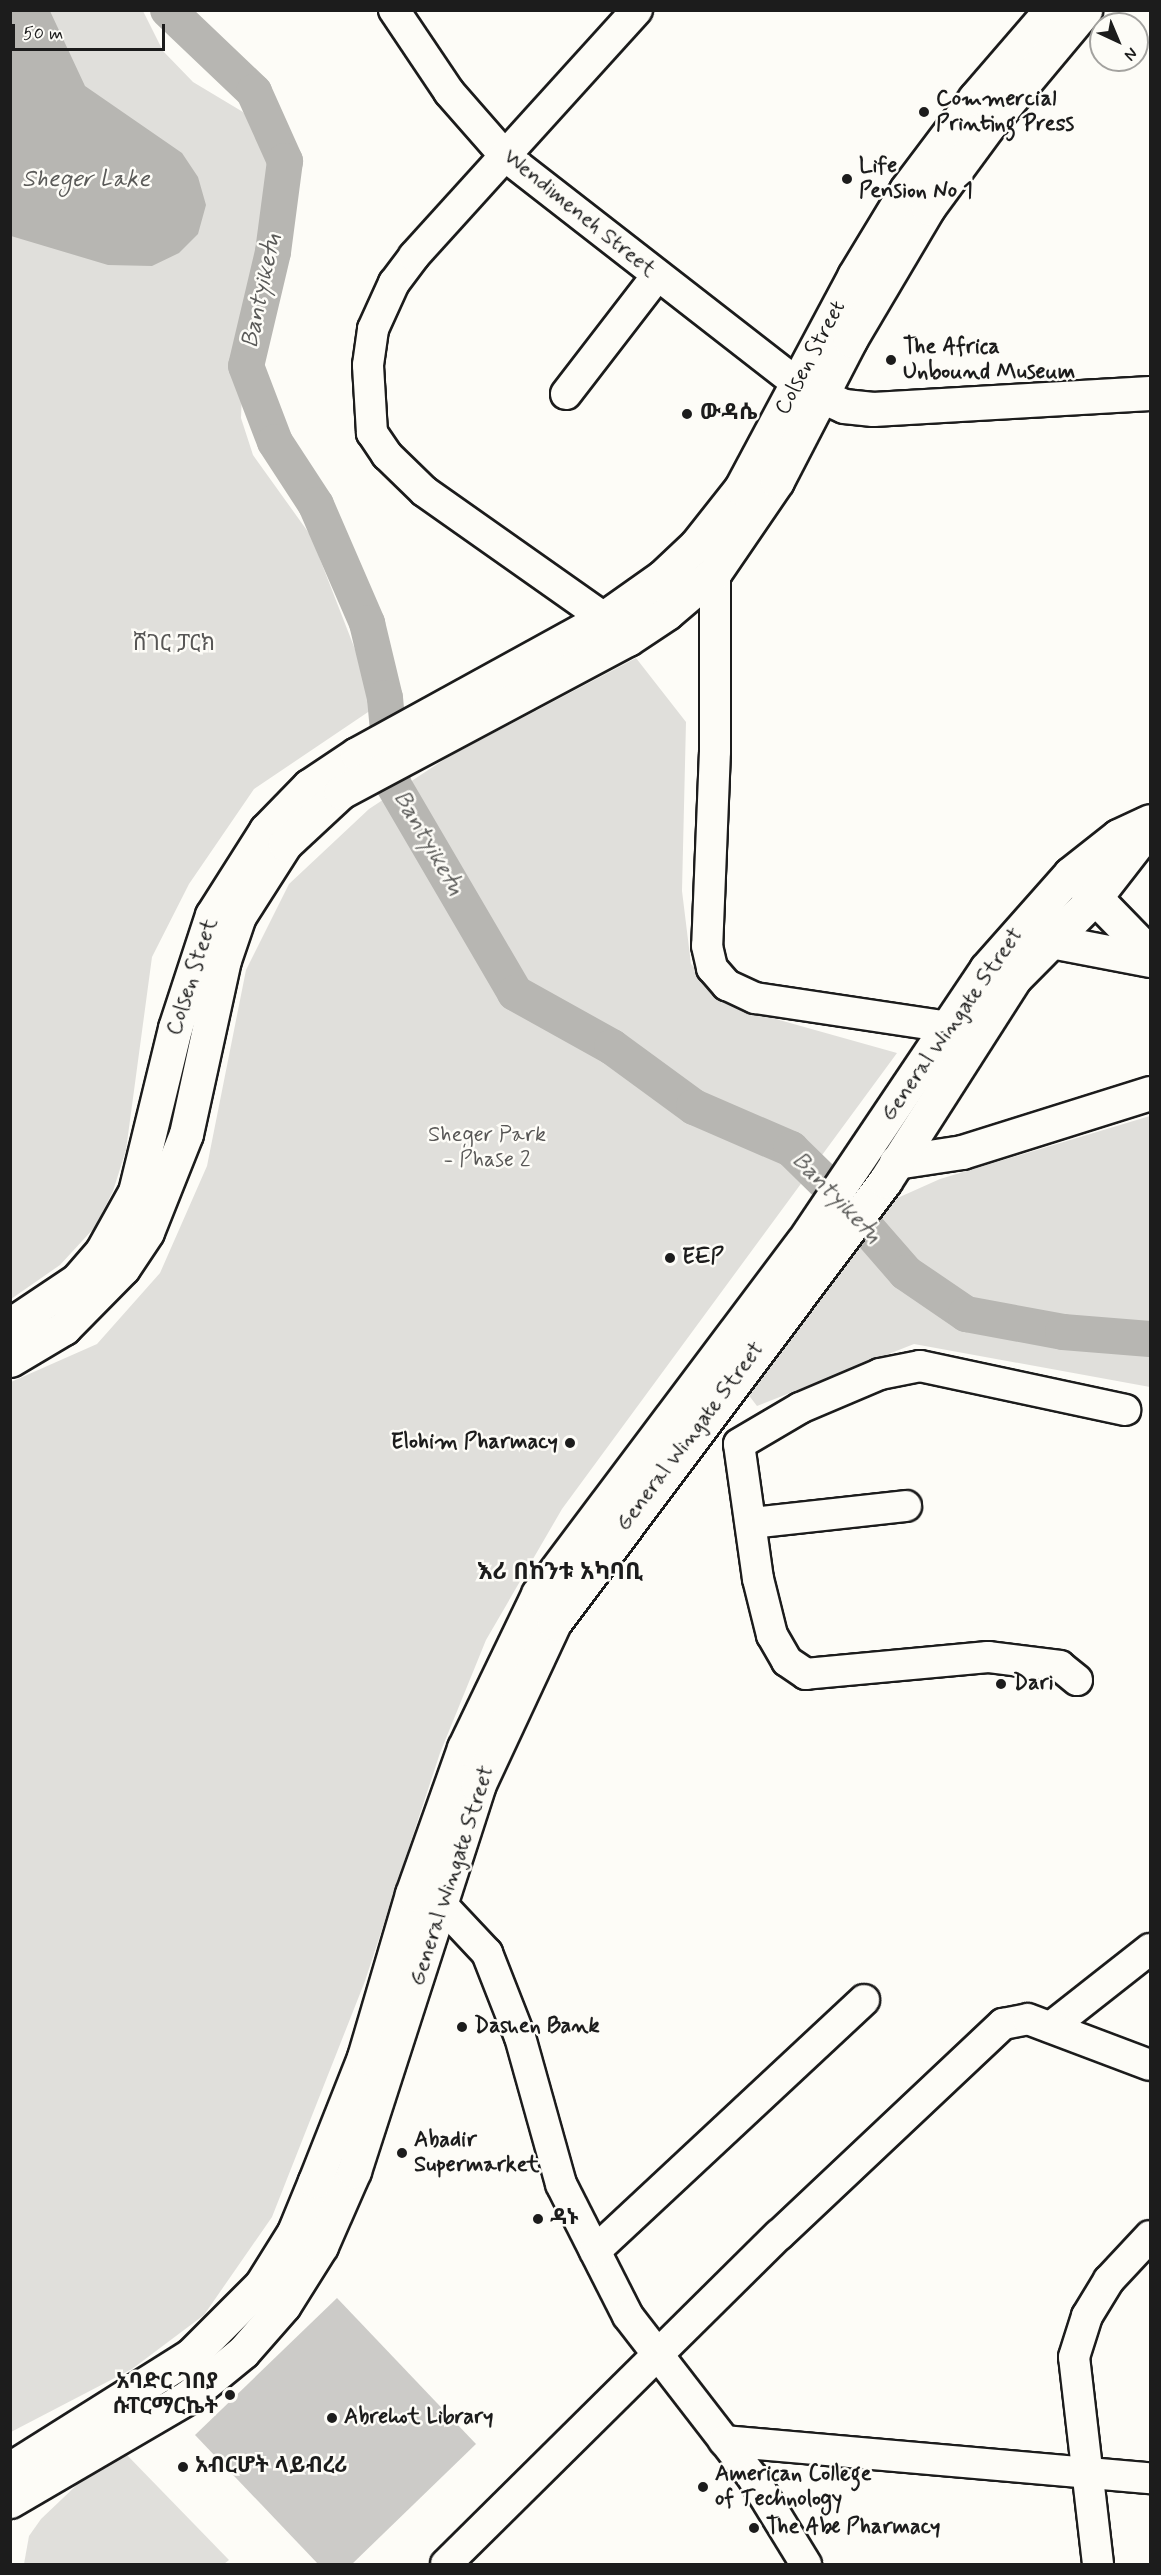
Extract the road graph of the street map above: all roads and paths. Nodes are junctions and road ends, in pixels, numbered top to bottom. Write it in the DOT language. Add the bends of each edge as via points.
graph roads {
  1 [pos="394,10"];
  2 [pos="637,10"];
  3 [pos="1051,10"];
  4 [pos="1085,10"];
  5 [pos="506,156"];
  6 [pos="656,277"];
  7 [pos="809,391"];
  8 [pos="1150,393"];
  9 [pos="566,394"];
  10 [pos="715,572"];
  11 [pos="604,618"];
  12 [pos="473,704"];
  13 [pos="1150,821"];
  14 [pos="1150,827"];
  15 [pos="1070,874"];
  16 [pos="1097,895"];
  17 [pos="1051,941"];
  18 [pos="1150,954"];
  19 [pos="1150,960"];
  20 [pos="948,1027"];
  21 [pos="1150,1093"];
  22 [pos="891,1171"];
  23 [pos="812,1251"];
  24 [pos="86,1289"];
  25 [pos="10,1325"];
  26 [pos="10,1360"];
  27 [pos="720,1402"];
  28 [pos="1125,1410"];
  29 [pos="740,1444"];
  30 [pos="906,1506"];
  31 [pos="752,1523"];
  32 [pos="1077,1680"];
  33 [pos="426,1899"];
  34 [pos="1150,1949"];
  35 [pos="864,2000"];
  36 [pos="1051,2027"];
  37 [pos="1150,2065"];
  38 [pos="1150,2236"];
  39 [pos="595,2251"];
  40 [pos="659,2356"];
  41 [pos="724,2441"];
  42 [pos="1090,2470"];
  43 [pos="16,2478"];
  44 [pos="1150,2478"];
  45 [pos="10,2522"];
  46 [pos="446,2565"];
  47 [pos="806,2565"];
  48 [pos="1098,2565"];
  1 -- 5 [label="street, Wendimeneh Street" via="449,92"];
  2 -- 5 [label="street"];
  3 -- 7 [label="main road, Colsen Street" via="975,98 906,190 854,276"];
  4 -- 7 [label="main road" via="989,124 928,208"];
  5 -- 6 [label="street, Wendimeneh Street"];
  5 -- 11 [label="street" via="394,283 374,329 368,365 372,433 387,455 424,491"];
  6 -- 7 [label="street, Wendimeneh Street"];
  6 -- 9 [label="street"];
  7 -- 8 [label="main road" via="873,409"];
  7 -- 10 [label="main road" via="777,481"];
  7 -- 11 [label="main road, Colsen Street" via="696,546 663,577"];
  10 -- 12 [label="main road" via="667,614 628,639"];
  10 -- 20 [label="street" via="715,751 707,946 712,968 727,985 755,998"];
  11 -- 12 [label="main road, Colsen Street"];
  12 -- 24 [label="main road, Colsen Steet" via="361,765 309,786 266,830 212,915 175,1028 135,1192"];
  13 -- 15 [label="main road, General Wingate Street" via="1118,836"];
  14 -- 16 [label="main road, General Wingate Street"];
  15 -- 16 [label="main road"];
  15 -- 20 [label="main road, General Wingate Street" via="986,969"];
  16 -- 17 [label="main road, General Wingate Street"];
  16 -- 18 [label="main road"];
  17 -- 19 [label="main road"];
  17 -- 22 [label="main road, General Wingate Street" via="988,1015"];
  20 -- 23 [label="main road, General Wingate Street" via="857,1161"];
  21 -- 22 [label="main road"];
  22 -- 23 [label="main road, General Wingate Street"];
  23 -- 27 [label="main road, General Wingate Street"];
  23 -- 33 [label="main road, General Wingate Street" via="538,1594 464,1748"];
  24 -- 25 [label="main road, Colsen Steet"];
  24 -- 26 [label="main road" via="64,1328"];
  27 -- 29 [label="street"];
  27 -- 33 [label="main road, General Wingate Street" via="554,1623"];
  28 -- 29 [label="street" via="920,1366 880,1374 800,1408"];
  29 -- 31 [label="street"];
  30 -- 31 [label="street"];
  31 -- 32 [label="street" via="758,1579 772,1635 787,1661 806,1674 988,1656 1060,1666"];
  33 -- 39 [label="street" via="487,1953 520,2037 561,2184"];
  33 -- 43 [label="main road, General Wingate Street" via="391,2064 307,2239 284,2305 243,2352 188,2397"];
  34 -- 36 [label="street"];
  35 -- 39 [label="street"];
  36 -- 37 [label="street"];
  36 -- 40 [label="street" via="1028,2019 1003,2024"];
  38 -- 42 [label="street" via="1109,2280 1086,2316 1074,2357 1075,2392"];
  39 -- 40 [label="street" via="628,2316"];
  40 -- 41 [label="street"];
  40 -- 46 [label="street"];
  41 -- 42 [label="street"];
  41 -- 47 [label="street"];
  42 -- 44 [label="street"];
  42 -- 48 [label="street"];
  43 -- 45 [label="main road"];
}
